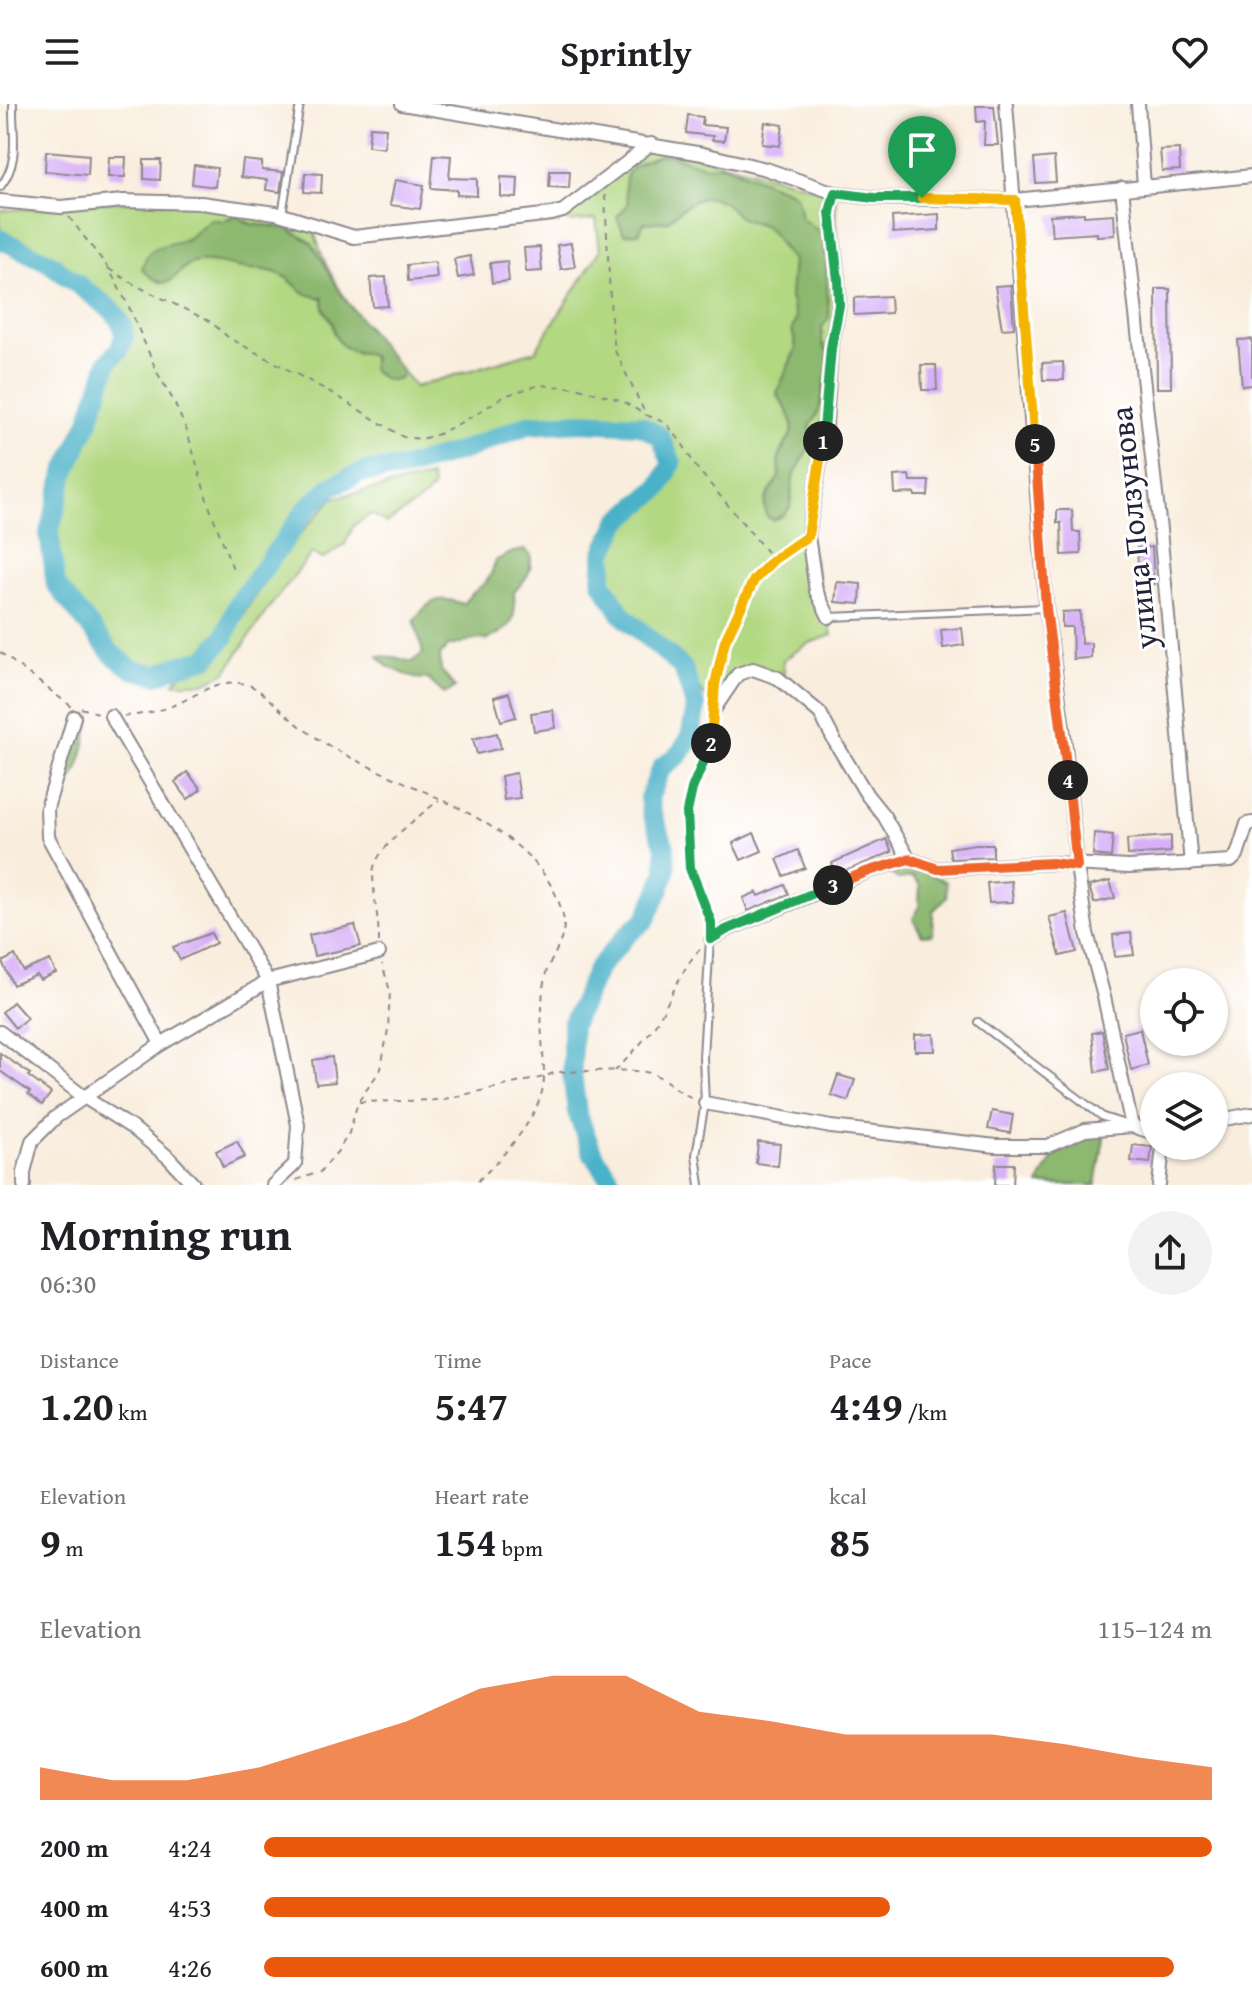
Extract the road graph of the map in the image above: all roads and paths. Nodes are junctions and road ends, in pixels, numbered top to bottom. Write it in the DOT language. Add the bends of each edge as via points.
graph roads {
  1 [pos="13,104"];
  2 [pos="300,104"];
  3 [pos="402,104"];
  4 [pos="1006,104"];
  5 [pos="1138,104"];
  6 [pos="651,144"];
  7 [pos="1252,176"];
  8 [pos="603,179"];
  9 [pos="1144,186"];
  10 [pos="0,187"];
  11 [pos="1122,188"];
  12 [pos="835,193"];
  13 [pos="1015,200"];
  14 [pos="0,201"];
  15 [pos="61,207"];
  16 [pos="282,215"];
  17 [pos="109,269"];
  18 [pos="646,415"];
  19 [pos="808,536"];
  20 [pos="773,560"];
  21 [pos="233,569"];
  22 [pos="1046,608"];
  23 [pos="829,617"];
  24 [pos="0,652"];
  25 [pos="715,708"];
  26 [pos="73,711"];
  27 [pos="111,716"];
  28 [pos="440,799"];
  29 [pos="1252,823"];
  30 [pos="909,859"];
  31 [pos="1191,864"];
  32 [pos="1077,866"];
  33 [pos="711,939"];
  34 [pos="379,953"];
  35 [pos="268,981"];
  36 [pos="978,1022"];
  37 [pos="0,1032"];
  38 [pos="161,1044"];
  39 [pos="614,1072"];
  40 [pos="544,1077"];
  41 [pos="84,1097"];
  42 [pos="358,1102"];
  43 [pos="705,1103"];
  44 [pos="1252,1114"];
  45 [pos="1228,1118"];
  46 [pos="1132,1126"];
  47 [pos="1140,1129"];
  48 [pos="1162,1160"];
  49 [pos="293,1181"];
  50 [pos="24,1185"];
  51 [pos="194,1185"];
  52 [pos="273,1185"];
  53 [pos="474,1185"];
  54 [pos="700,1185"];
  55 [pos="1159,1185"];
  1 -- 10 [label="lane" via="12,169"];
  2 -- 16 [label="lane"];
  3 -- 6 [label="street"];
  4 -- 13 [label="street"];
  5 -- 9 [label="street"];
  6 -- 8 [label="street"];
  6 -- 12 [label="street" via="751,165"];
  7 -- 9 [label="street"];
  8 -- 16 [label="street" via="552,214 354,237"];
  8 -- 18 [label="path" via="615,351"];
  9 -- 11 [label="street"];
  11 -- 13 [label="street"];
  11 -- 31 [label="street, улица Ползунова"];
  12 -- 13 [label="street"];
  12 -- 19 [label="street" via="830,212 839,305"];
  13 -- 22 [label="street"];
  14 -- 15 [label="street"];
  15 -- 16 [label="street" via="123,201 201,203"];
  15 -- 17 [label="path"];
  17 -- 18 [label="path" via="211,322 229,338 403,437 439,434 504,396 539,385 579,388 620,400"];
  17 -- 21 [label="path" via="187,431"];
  18 -- 20 [label="path" via="666,423"];
  19 -- 20 [label="lane"];
  19 -- 23 [label="street" via="816,591"];
  20 -- 25 [label="lane" via="754,580 725,641"];
  22 -- 23 [label="lane"];
  22 -- 32 [label="street"];
  24 -- 26 [label="path"];
  25 -- 30 [label="street" via="738,674 753,669 778,678 820,713"];
  25 -- 33 [label="lane" via="713,739 687,812 690,868 711,922"];
  26 -- 27 [label="path"];
  26 -- 38 [label="street" via="47,808 48,837"];
  27 -- 28 [label="path" via="140,715 220,683 241,682 259,690 319,741"];
  27 -- 35 [label="street"];
  28 -- 34 [label="path" via="382,851 373,870"];
  28 -- 40 [label="path" via="526,851 564,918 542,1002"];
  29 -- 31 [label="street" via="1231,861"];
  30 -- 32 [label="street" via="938,869"];
  30 -- 33 [label="street"];
  31 -- 32 [label="street"];
  32 -- 46 [label="street" via="1087,933"];
  33 -- 39 [label="path" via="684,969 650,1031"];
  33 -- 43 [label="lane"];
  34 -- 35 [label="street"];
  34 -- 42 [label="path" via="390,991 388,1029 381,1069"];
  35 -- 38 [label="street"];
  35 -- 52 [label="street" via="298,1125 295,1164"];
  36 -- 46 [label="lane" via="1103,1117"];
  37 -- 41 [label="street"];
  38 -- 41 [label="street"];
  39 -- 40 [label="path" via="556,1072"];
  39 -- 43 [label="path" via="649,1072"];
  40 -- 42 [label="path" via="440,1100"];
  40 -- 53 [label="path" via="528,1121"];
  41 -- 50 [label="street" via="32,1141"];
  41 -- 51 [label="street" via="134,1129"];
  42 -- 49 [label="path" via="349,1133 320,1172"];
  43 -- 46 [label="street" via="831,1127 996,1146 1048,1146 1085,1130"];
  43 -- 54 [label="lane" via="696,1155"];
  44 -- 45 [label="street"];
  46 -- 47 [label="street"];
  48 -- 55 [label="street"];
}
